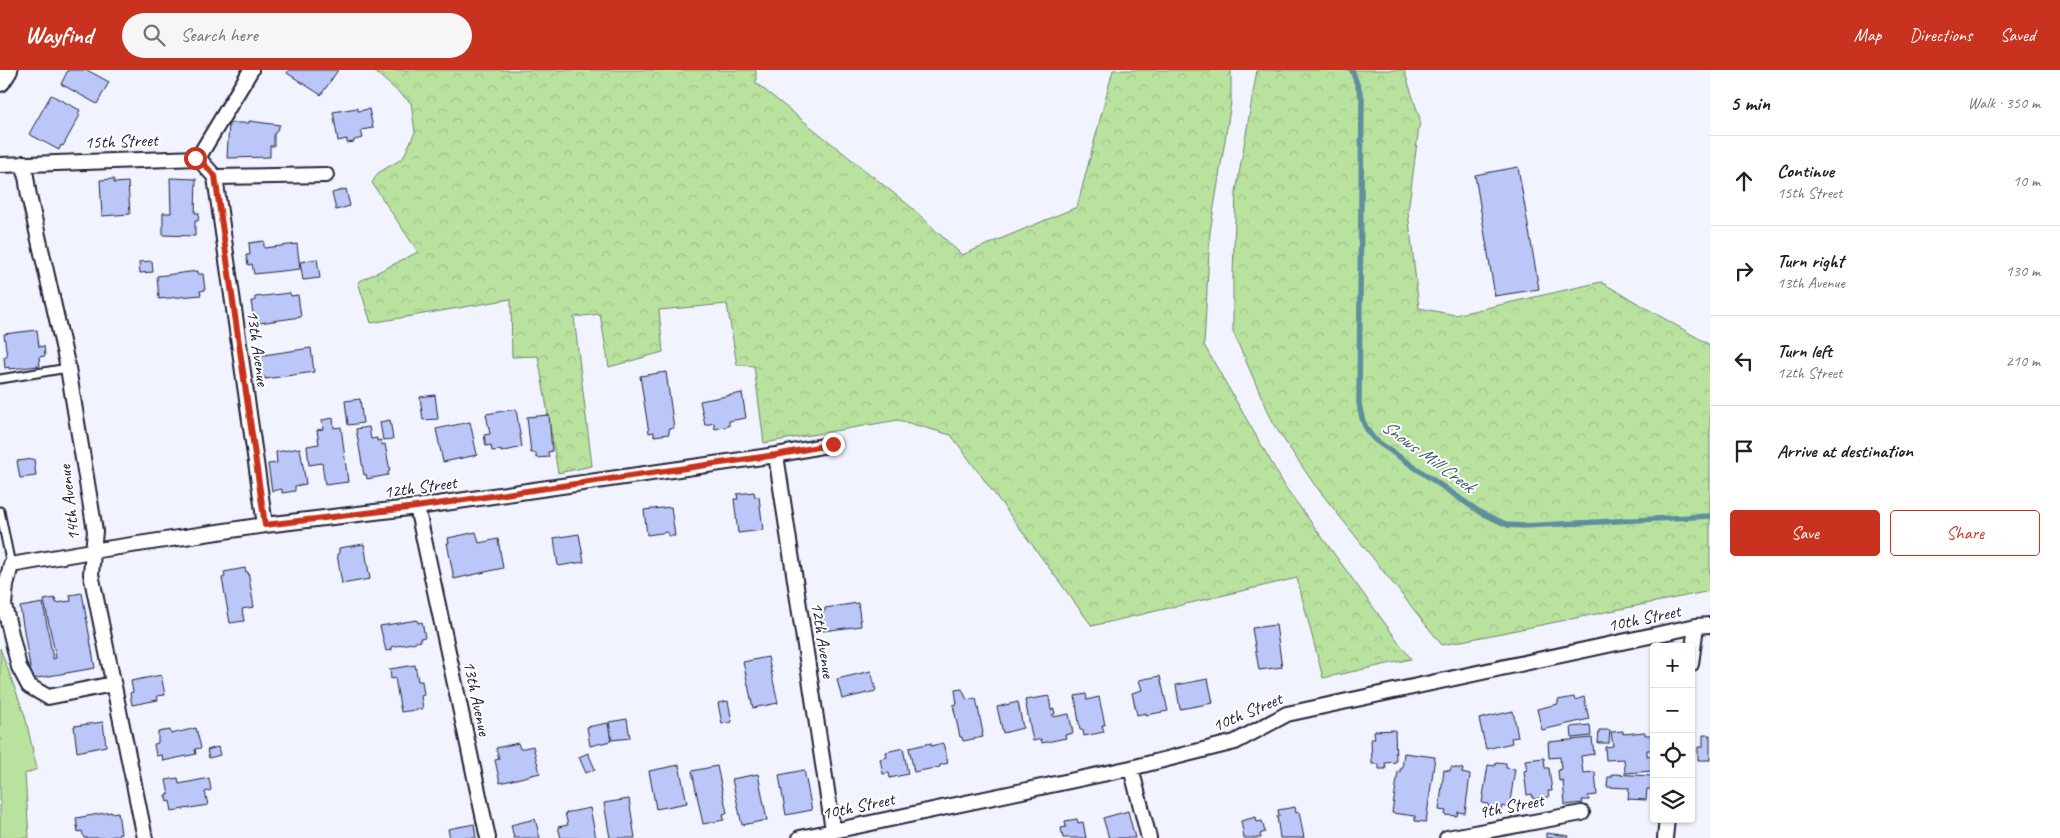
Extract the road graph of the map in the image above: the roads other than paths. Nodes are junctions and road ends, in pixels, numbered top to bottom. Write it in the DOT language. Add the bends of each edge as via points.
graph roads {
  1 [pos="8,70"];
  2 [pos="251,70"];
  3 [pos="0,81"];
  4 [pos="198,158"];
  5 [pos="24,164"];
  6 [pos="0,165"];
  7 [pos="326,175"];
  8 [pos="215,176"];
  9 [pos="68,368"];
  10 [pos="0,379"];
  11 [pos="833,444"];
  12 [pos="776,455"];
  13 [pos="416,507"];
  14 [pos="0,511"];
  15 [pos="265,525"];
  16 [pos="92,551"];
  17 [pos="11,565"];
  18 [pos="1703,625"];
  19 [pos="1695,651"];
  20 [pos="113,684"];
  21 [pos="1131,768"];
  22 [pos="1582,813"];
  23 [pos="1667,823"];
  24 [pos="833,830"];
  25 [pos="145,838"];
  26 [pos="488,838"];
  27 [pos="800,838"];
  28 [pos="1149,838"];
  29 [pos="1447,838"];
  30 [pos="1665,838"];
  1 -- 3 [label="main road"];
  2 -- 4 [label="street"];
  4 -- 5 [label="street, 15th Street"];
  4 -- 8 [label="street"];
  5 -- 6 [label="street, 15th Street"];
  5 -- 9 [label="street, 14th Avenue"];
  7 -- 8 [label="street"];
  8 -- 15 [label="street, 13th Avenue"];
  9 -- 10 [label="lane"];
  9 -- 16 [label="street, 14th Avenue" via="95,531"];
  11 -- 12 [label="street, 12th Street"];
  12 -- 13 [label="street, 12th Street"];
  12 -- 24 [label="street, 12th Avenue"];
  13 -- 15 [label="street, 12th Street"];
  13 -- 26 [label="street, 13th Avenue"];
  14 -- 17 [label="lane"];
  15 -- 16 [label="street, 12th Street"];
  16 -- 17 [label="street, 12th Street"];
  16 -- 20 [label="street, 14th Avenue" via="91,574"];
  17 -- 20 [label="street" via="4,605 19,667 29,686 48,697"];
  18 -- 19 [label="street"];
  18 -- 21 [label="street, 10th Street" via="1286,714 1235,742"];
  20 -- 25 [label="street, 14th Avenue"];
  21 -- 24 [label="street, 10th Street"];
  21 -- 28 [label="street"];
  22 -- 29 [label="street, 9th Street"];
  23 -- 30 [label="street"];
  24 -- 27 [label="street, 10th Street"];
}
